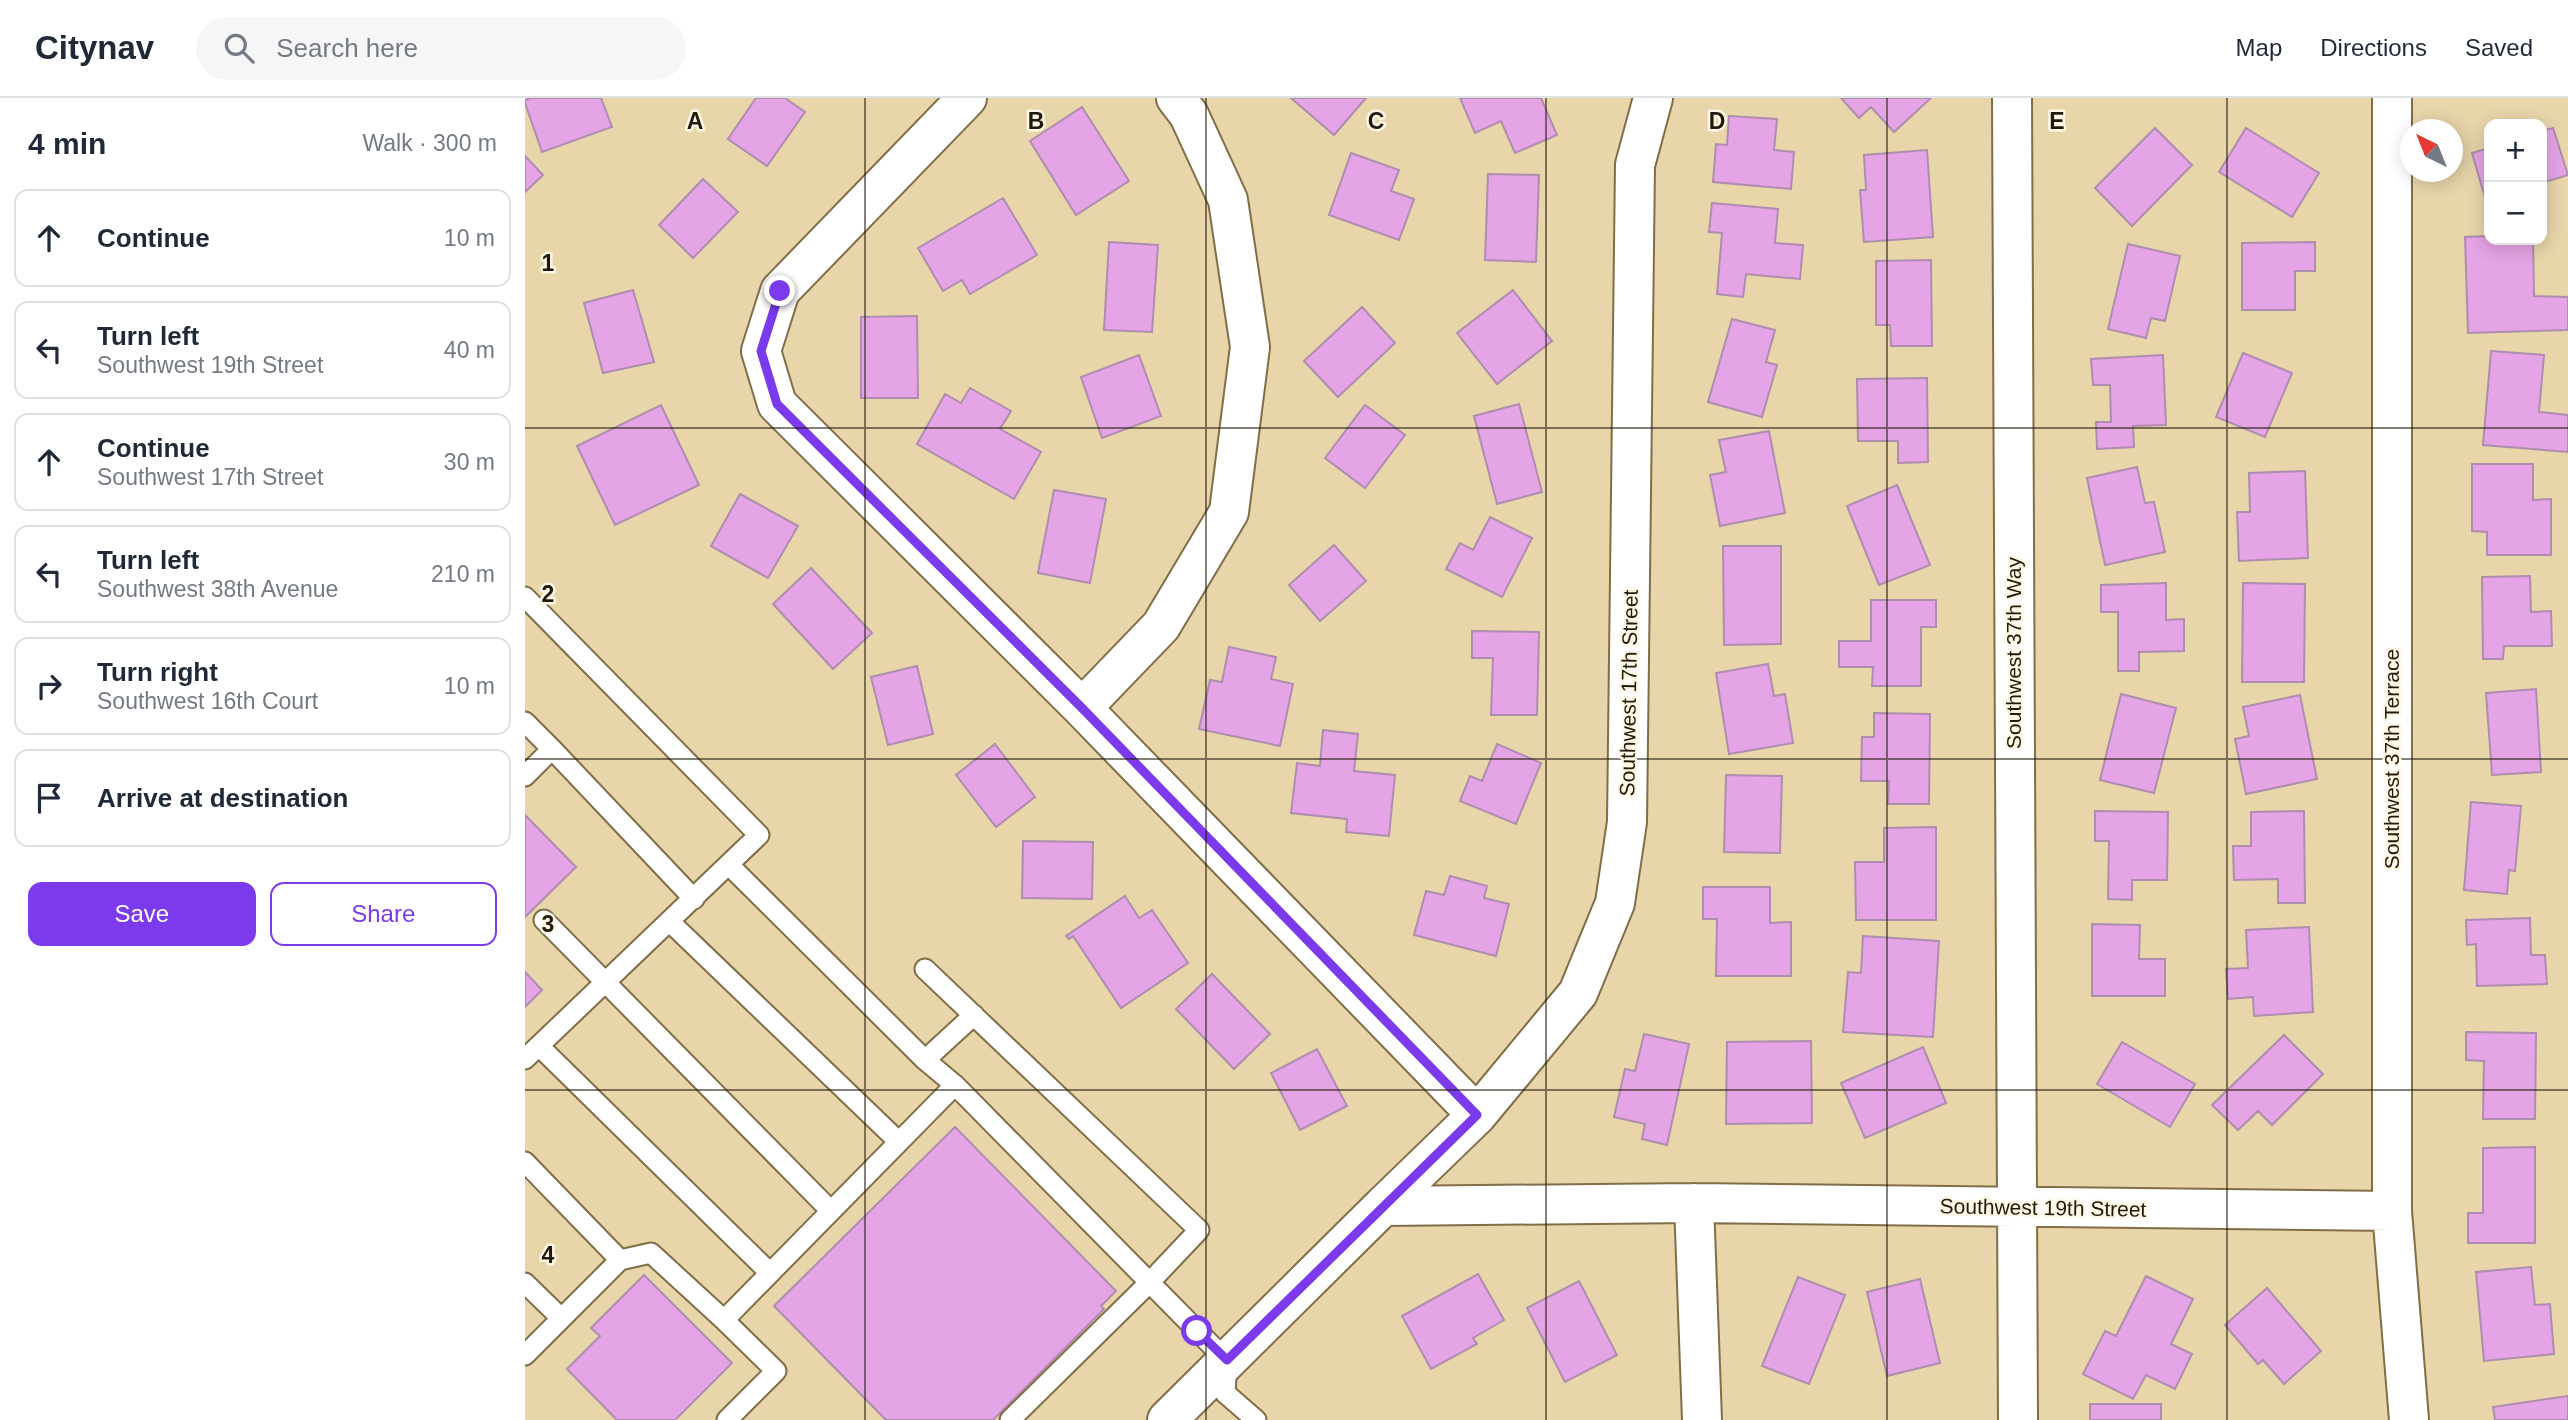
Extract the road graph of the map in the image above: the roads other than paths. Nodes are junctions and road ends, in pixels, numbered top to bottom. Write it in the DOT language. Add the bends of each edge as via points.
graph roads {
  1 [pos="967,98"];
  2 [pos="1176,98"];
  3 [pos="1653,98"];
  4 [pos="2012,98"];
  5 [pos="2392,98"];
  6 [pos="525,597"];
  7 [pos="1082,708"];
  8 [pos="525,722"];
  9 [pos="552,749"];
  10 [pos="525,776"];
  11 [pos="729,865"];
  12 [pos="694,899"];
  13 [pos="544,920"];
  14 [pos="670,922"];
  15 [pos="925,968"];
  16 [pos="605,984"];
  17 [pos="974,1015"];
  18 [pos="532,1053"];
  19 [pos="925,1060"];
  20 [pos="955,1085"];
  21 [pos="1477,1115"];
  22 [pos="899,1142"];
  23 [pos="525,1162"];
  24 [pos="1694,1203"];
  25 [pos="1383,1206"];
  26 [pos="2016,1208"];
  27 [pos="830,1210"];
  28 [pos="2392,1211"];
  29 [pos="620,1260"];
  30 [pos="770,1273"];
  31 [pos="525,1283"];
  32 [pos="1149,1283"];
  33 [pos="561,1318"];
  34 [pos="724,1320"];
  35 [pos="525,1355"];
  36 [pos="1227,1360"];
  37 [pos="727,1420"];
  38 [pos="1010,1420"];
  39 [pos="1167,1420"];
  40 [pos="1256,1420"];
  41 [pos="1702,1420"];
  42 [pos="2018,1420"];
  43 [pos="2409,1420"];
  1 -- 7 [label="street" via="780,291 761,351 777,404"];
  2 -- 7 [label="street" via="1189,114 1228,200 1250,347 1229,512 1161,626"];
  3 -- 21 [label="street, Southwest 17th Street" via="1636,165 1627,822 1615,903 1578,993"];
  4 -- 26 [label="street, Southwest 37th Way"];
  5 -- 28 [label="street, Southwest 37th Terrace"];
  6 -- 11 [label="lane" via="759,835"];
  7 -- 21 [label="street"];
  8 -- 9 [label="lane"];
  9 -- 10 [label="lane"];
  9 -- 12 [label="lane"];
  11 -- 12 [label="lane"];
  11 -- 19 [label="lane"];
  12 -- 14 [label="lane"];
  13 -- 16 [label="lane"];
  14 -- 16 [label="lane"];
  14 -- 22 [label="lane"];
  15 -- 17 [label="lane"];
  16 -- 18 [label="lane"];
  16 -- 27 [label="lane"];
  17 -- 19 [label="lane"];
  17 -- 32 [label="lane" via="1199,1230"];
  18 -- 30 [label="lane"];
  19 -- 20 [label="lane"];
  20 -- 22 [label="lane"];
  20 -- 32 [label="lane"];
  21 -- 25 [label="street, Southwest 17th Street"];
  22 -- 27 [label="lane"];
  23 -- 29 [label="lane"];
  24 -- 25 [label="street, Southwest 19th Street"];
  24 -- 26 [label="street, Southwest 19th Street"];
  24 -- 41 [label="street"];
  25 -- 36 [label="street"];
  26 -- 28 [label="street, Southwest 19th Street"];
  26 -- 42 [label="street, Southwest 37th Way"];
  27 -- 30 [label="lane"];
  28 -- 43 [label="street, Southwest 37th Terrace"];
  29 -- 33 [label="lane"];
  29 -- 34 [label="lane" via="651,1253"];
  30 -- 34 [label="lane"];
  31 -- 33 [label="lane"];
  32 -- 36 [label="lane"];
  32 -- 38 [label="lane"];
  33 -- 35 [label="lane"];
  34 -- 37 [label="lane" via="776,1371"];
  36 -- 39 [label="street"];
  36 -- 40 [label="lane" via="1225,1392"];
}
